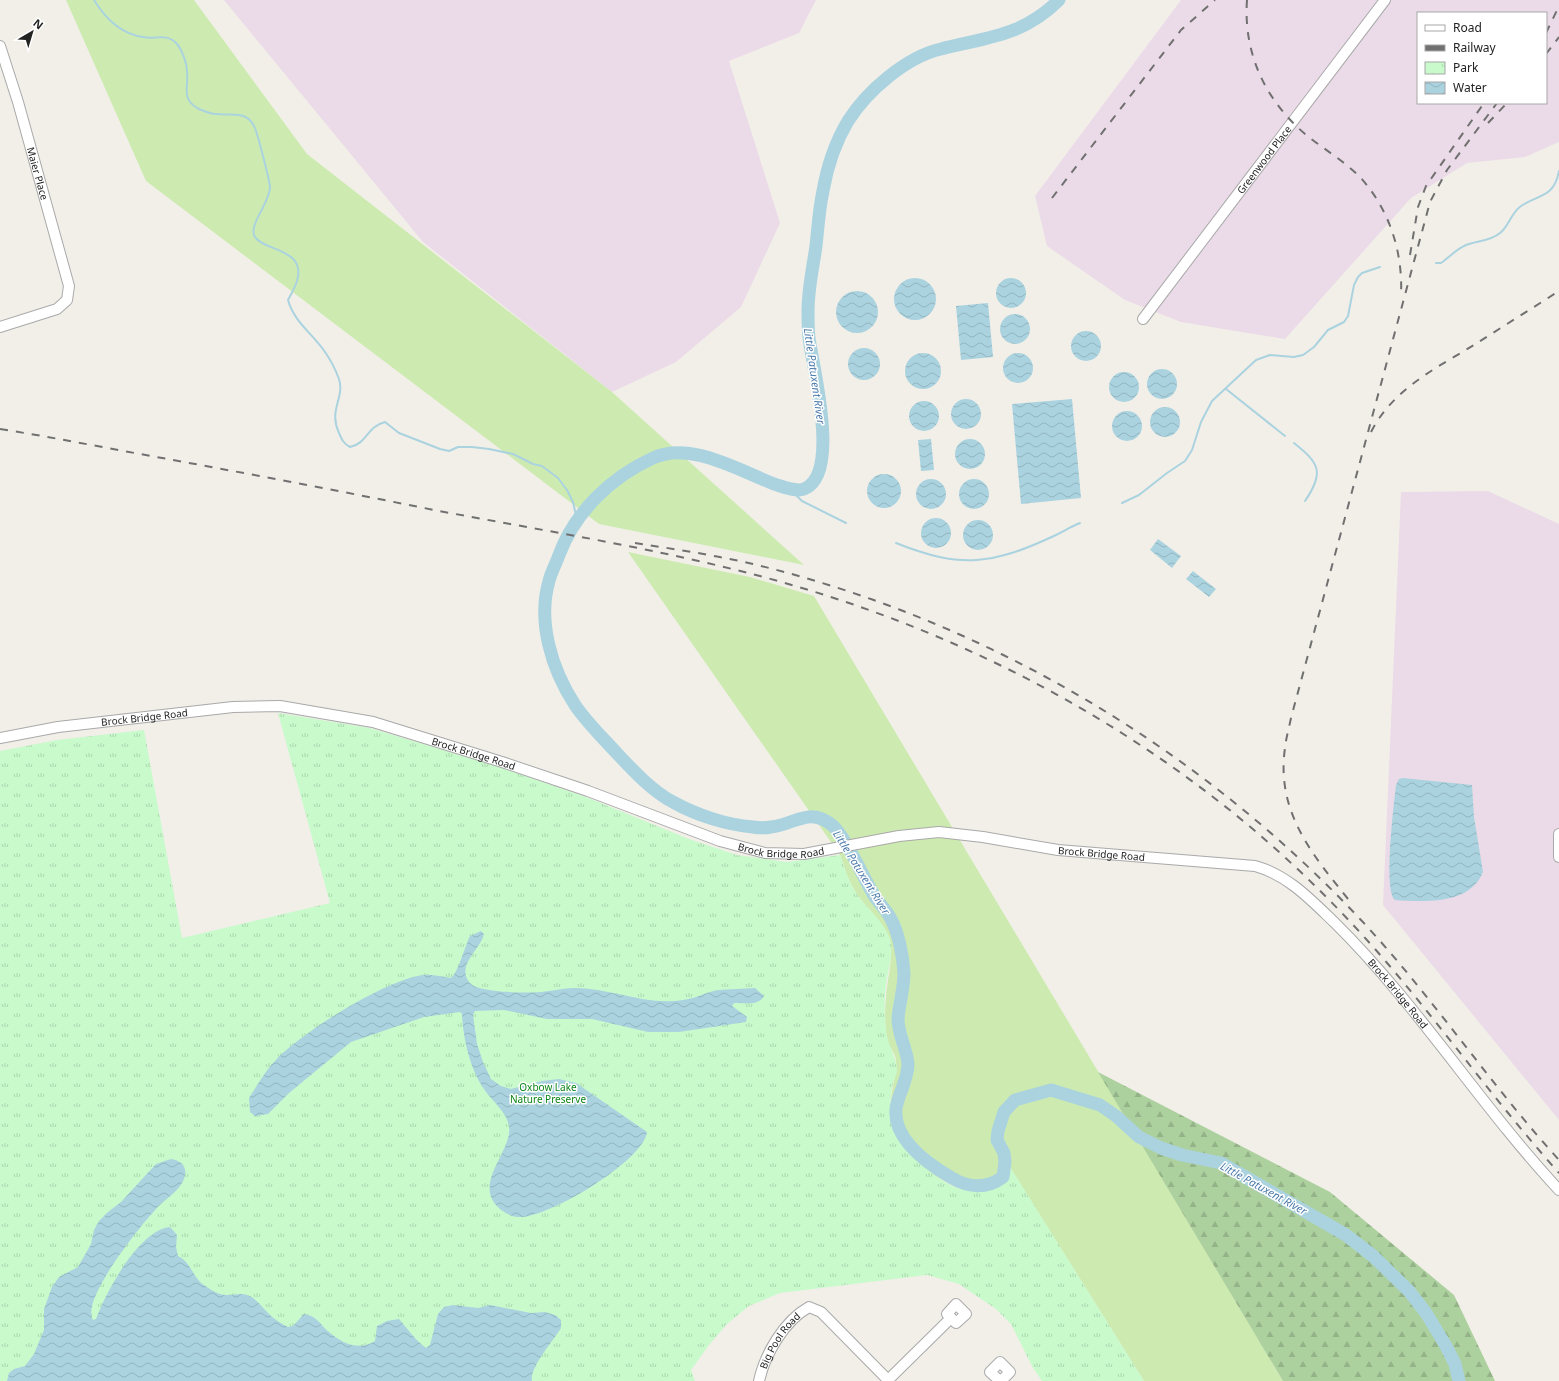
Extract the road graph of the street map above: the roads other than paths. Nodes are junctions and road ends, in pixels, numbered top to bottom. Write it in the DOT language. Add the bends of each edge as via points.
graph roads {
  1 [pos="1385,0"];
  2 [pos="0,46"];
  3 [pos="1143,319"];
  4 [pos="0,327"];
  5 [pos="0,738"];
  6 [pos="1559,834"];
  7 [pos="1559,857"];
  8 [pos="1559,1190"];
  9 [pos="951,1318"];
  10 [pos="759,1381"];
  11 [pos="888,1381"];
  1 -- 3 [label="street, Greenwood Place"];
  2 -- 4 [label="street, Maier Place" via="68,278 69,294 57,309"];
  5 -- 8 [label="street, Brock Bridge Road" via="58,727 233,707 280,706 373,722 502,762 588,791 720,842 765,854 804,854 920,833 951,833 1058,850 1235,864 1269,870 1297,889 1363,951 1403,997 1508,1131"];
  6 -- 7 [label="street"];
  9 -- 11 [label="street"];
  10 -- 11 [label="street, Big Pool Road" via="776,1341 798,1315 809,1307 821,1312"];
}
